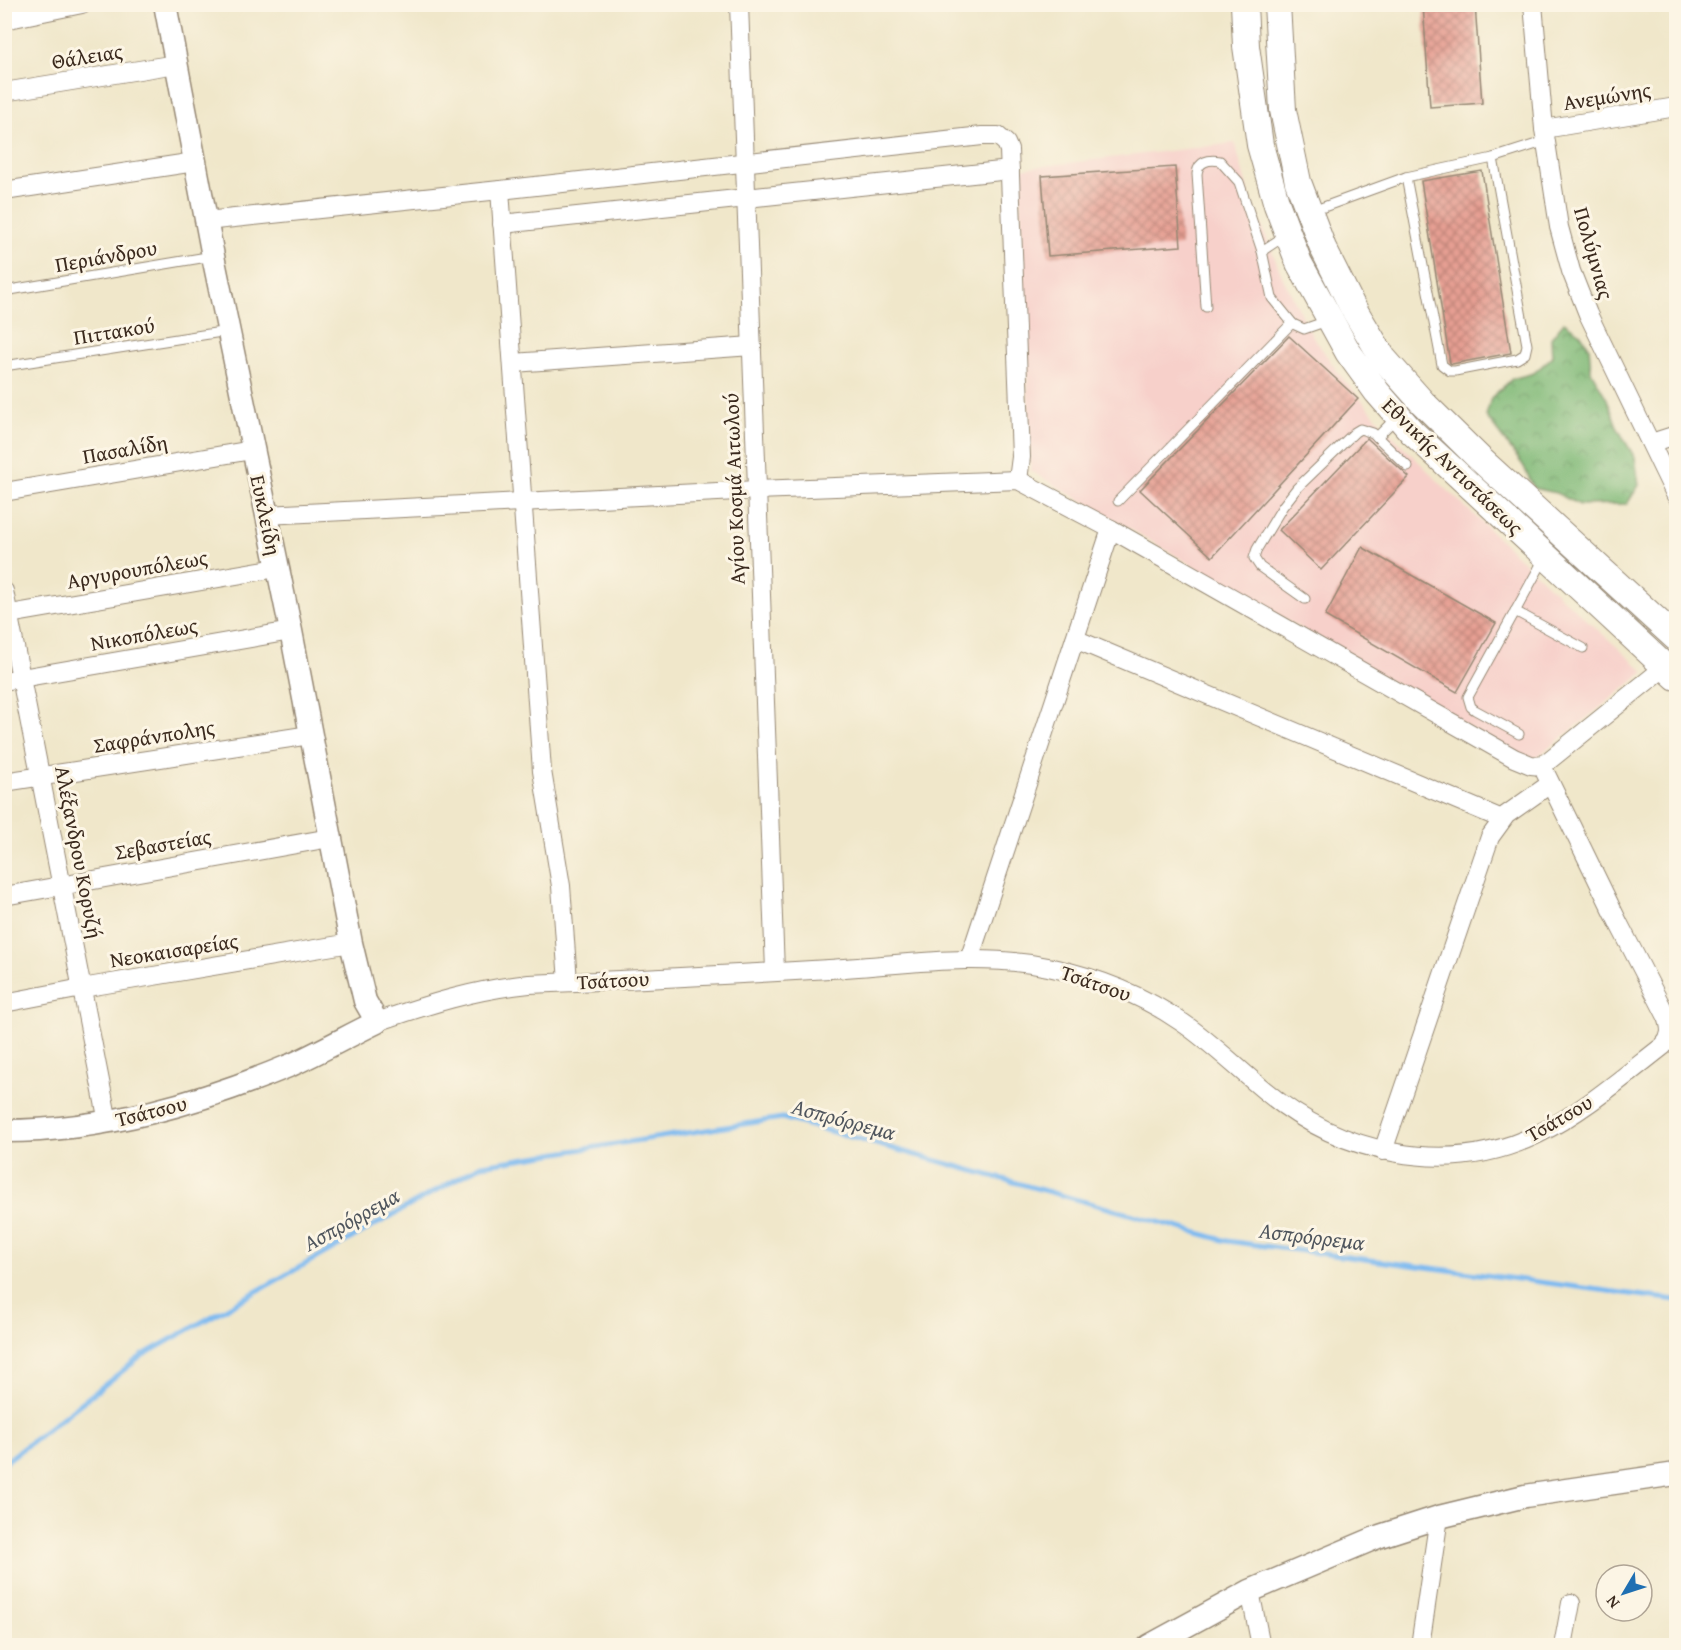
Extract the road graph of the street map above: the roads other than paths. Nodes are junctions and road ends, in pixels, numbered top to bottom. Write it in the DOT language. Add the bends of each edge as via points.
graph roads {
  1 [pos="82,4"];
  2 [pos="165,4"];
  3 [pos="739,4"];
  4 [pos="1244,4"];
  5 [pos="1277,4"];
  6 [pos="1533,4"];
  7 [pos="4,20"];
  8 [pos="176,64"];
  9 [pos="4,92"];
  10 [pos="1677,107"];
  11 [pos="1545,135"];
  12 [pos="1493,158"];
  13 [pos="195,162"];
  14 [pos="745,163"];
  15 [pos="1010,170"];
  16 [pos="1406,177"];
  17 [pos="500,190"];
  18 [pos="4,191"];
  19 [pos="746,198"];
  20 [pos="1309,213"];
  21 [pos="206,221"];
  22 [pos="502,224"];
  23 [pos="1288,234"];
  24 [pos="1262,250"];
  25 [pos="213,256"];
  26 [pos="4,291"];
  27 [pos="1206,307"];
  28 [pos="1330,320"];
  29 [pos="1292,323"];
  30 [pos="228,331"];
  31 [pos="752,346"];
  32 [pos="513,363"];
  33 [pos="4,366"];
  34 [pos="1398,416"];
  35 [pos="1677,435"];
  36 [pos="1377,437"];
  37 [pos="1651,442"];
  38 [pos="252,450"];
  39 [pos="1408,467"];
  40 [pos="1018,480"];
  41 [pos="757,490"];
  42 [pos="4,492"];
  43 [pos="1677,496"];
  44 [pos="1118,501"];
  45 [pos="523,503"];
  46 [pos="266,515"];
  47 [pos="1112,529"];
  48 [pos="1546,555"];
  49 [pos="277,568"];
  50 [pos="4,591"];
  51 [pos="1305,599"];
  52 [pos="1515,611"];
  53 [pos="7,615"];
  54 [pos="291,631"];
  55 [pos="1674,632"];
  56 [pos="1075,639"];
  57 [pos="1583,648"];
  58 [pos="1665,665"];
  59 [pos="23,678"];
  60 [pos="4,681"];
  61 [pos="1519,734"];
  62 [pos="310,735"];
  63 [pos="1542,766"];
  64 [pos="41,776"];
  65 [pos="4,782"];
  66 [pos="1550,784"];
  67 [pos="1502,819"];
  68 [pos="330,838"];
  69 [pos="61,885"];
  70 [pos="4,896"];
  71 [pos="351,943"];
  72 [pos="969,960"];
  73 [pos="775,971"];
  74 [pos="568,982"];
  75 [pos="82,988"];
  76 [pos="4,1003"];
  77 [pos="377,1022"];
  78 [pos="108,1122"];
  79 [pos="4,1131"];
  80 [pos="1383,1151"];
  81 [pos="1677,1474"];
  82 [pos="1439,1517"];
  83 [pos="1250,1591"];
  84 [pos="1571,1603"];
  85 [pos="1149,1646"];
  86 [pos="1261,1646"];
  87 [pos="1420,1646"];
  88 [pos="1563,1646"];
  1 -- 7 [label="street"];
  2 -- 8 [label="street, Ευκλείδη"];
  3 -- 14 [label="street, Αγίου Κοσμά Αιτωλού"];
  4 -- 23 [label="main road, Εθνικής Αντιστάσεως" via="1260,145"];
  5 -- 20 [label="main road, Εθνικής Αντιστάσεως" via="1283,110 1298,182"];
  6 -- 11 [label="street, Πολύμνιας"];
  8 -- 9 [label="street, Θάλειας"];
  8 -- 13 [label="street, Ευκλείδη"];
  10 -- 11 [label="street, Ανεμώνης"];
  11 -- 12 [label="lane"];
  11 -- 37 [label="street, Πολύμνιας" via="1559,227 1571,271"];
  12 -- 16 [label="lane"];
  12 -- 16 [label="lane" via="1527,345 1525,354 1517,359 1455,371 1442,365"];
  13 -- 18 [label="street"];
  13 -- 21 [label="street, Ευκλείδη"];
  14 -- 15 [label="street" via="995,135 1008,146"];
  14 -- 17 [label="street"];
  14 -- 19 [label="street, Αγίου Κοσμά Αιτωλού"];
  15 -- 19 [label="street"];
  15 -- 40 [label="street" via="1021,456"];
  16 -- 20 [label="lane"];
  17 -- 21 [label="street"];
  17 -- 22 [label="street"];
  19 -- 22 [label="street"];
  19 -- 31 [label="street, Αγίου Κοσμά Αιτωλού"];
  20 -- 55 [label="main road, Εθνικής Αντιστάσεως" via="1352,306 1383,358 1479,458"];
  21 -- 25 [label="street, Ευκλείδη"];
  22 -- 32 [label="street"];
  23 -- 24 [label="lane"];
  23 -- 28 [label="main road, Εθνικής Αντιστάσεως"];
  24 -- 27 [label="lane" via="1239,182 1220,161 1203,162 1197,174"];
  24 -- 29 [label="lane" via="1272,298"];
  25 -- 26 [label="lane, Περιάνδρου"];
  25 -- 30 [label="street, Ευκλείδη"];
  28 -- 29 [label="lane" via="1304,329"];
  28 -- 34 [label="main road, Εθνικής Αντιστάσεως" via="1348,352"];
  29 -- 44 [label="lane"];
  30 -- 33 [label="lane, Πιττακού"];
  30 -- 38 [label="street, Ευκλείδη"];
  31 -- 32 [label="street"];
  31 -- 41 [label="street, Αγίου Κοσμά Αιτωλού"];
  32 -- 45 [label="street"];
  34 -- 36 [label="lane"];
  34 -- 48 [label="main road, Εθνικής Αντιστάσεως"];
  35 -- 37 [label="street"];
  36 -- 39 [label="lane"];
  36 -- 51 [label="lane" via="1364,429 1355,432 1297,488 1255,554 1260,567"];
  37 -- 43 [label="street, Πολύμνιας"];
  38 -- 42 [label="street, Πασαλίδη"];
  38 -- 46 [label="street, Ευκλείδη"];
  40 -- 41 [label="street"];
  40 -- 47 [label="street"];
  41 -- 45 [label="street"];
  41 -- 73 [label="street, Αγίου Κοσμά Αιτωλού"];
  45 -- 46 [label="street"];
  45 -- 74 [label="street" via="542,771 561,886"];
  46 -- 49 [label="street, Ευκλείδη"];
  47 -- 56 [label="street"];
  47 -- 63 [label="street" via="1514,758"];
  48 -- 52 [label="lane"];
  48 -- 58 [label="main road, Εθνικής Αντιστάσεως"];
  49 -- 53 [label="street, Αργυρουπόλεως"];
  49 -- 54 [label="street, Ευκλείδη"];
  50 -- 53 [label="street, Αλέξανδρου Κορυζή"];
  52 -- 57 [label="lane"];
  52 -- 61 [label="lane" via="1468,697 1474,710"];
  53 -- 59 [label="street, Αλέξανδρου Κορυζή"];
  54 -- 59 [label="street, Νικοπόλεως"];
  54 -- 62 [label="street, Ευκλείδη"];
  55 -- 58 [label="street"];
  56 -- 67 [label="street"];
  56 -- 72 [label="street"];
  58 -- 63 [label="street"];
  59 -- 60 [label="street, Νικοπόλεως"];
  59 -- 64 [label="street, Αλέξανδρου Κορυζή"];
  62 -- 64 [label="street, Σαφράνπολης"];
  62 -- 68 [label="street, Ευκλείδη"];
  63 -- 66 [label="street, Τσάτσου"];
  64 -- 65 [label="street, Σαφράνπολης"];
  64 -- 69 [label="street, Αλέξανδρου Κορυζή"];
  66 -- 67 [label="street"];
  66 -- 80 [label="street, Τσάτσου" via="1668,1017 1668,1039 1663,1047 1580,1109 1523,1140 1455,1156"];
  67 -- 80 [label="street" via="1484,851"];
  68 -- 69 [label="street, Σεβαστείας"];
  68 -- 71 [label="street, Ευκλείδη"];
  69 -- 70 [label="street, Σεβαστείας"];
  69 -- 75 [label="street, Αλέξανδρου Κορυζή"];
  71 -- 75 [label="street, Νεοκαισαρείας"];
  71 -- 77 [label="street, Ευκλείδη" via="365,1001"];
  72 -- 73 [label="street, Τσάτσου"];
  72 -- 80 [label="street, Τσάτσου" via="1050,967 1140,998 1195,1032 1298,1116 1334,1135"];
  73 -- 74 [label="street, Τσάτσου"];
  74 -- 77 [label="street, Τσάτσου" via="492,988"];
  75 -- 76 [label="street, Νεοκαισαρείας"];
  75 -- 78 [label="street, Αλέξανδρου Κορυζή"];
  77 -- 78 [label="street, Τσάτσου" via="293,1064 218,1094"];
  78 -- 79 [label="street, Τσάτσου" via="44,1131"];
  81 -- 82 [label="street" via="1525,1496"];
  82 -- 83 [label="street" via="1380,1536"];
  82 -- 87 [label="street"];
  83 -- 85 [label="street"];
  83 -- 86 [label="street"];
  84 -- 88 [label="street"];
}
